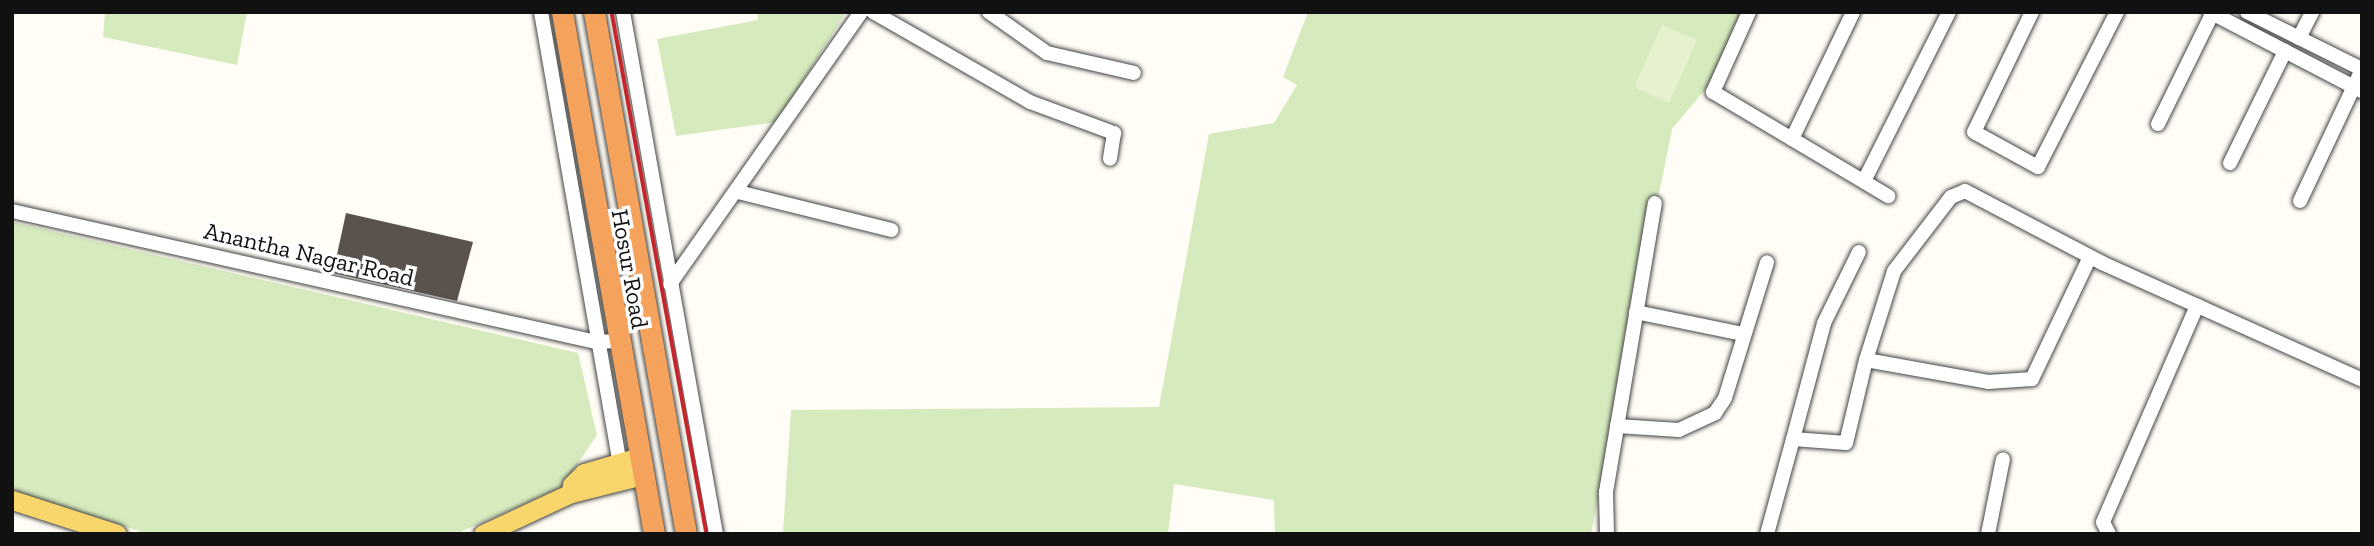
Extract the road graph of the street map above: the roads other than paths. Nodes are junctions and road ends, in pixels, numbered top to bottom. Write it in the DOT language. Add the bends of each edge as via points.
graph roads {
  1 [pos="541,12"];
  2 [pos="562,12"];
  3 [pos="594,12"];
  4 [pos="623,12"];
  5 [pos="861,12"];
  6 [pos="873,12"];
  7 [pos="989,12"];
  8 [pos="1749,12"];
  9 [pos="1853,12"];
  10 [pos="1949,12"];
  11 [pos="2032,12"];
  12 [pos="2117,12"];
  13 [pos="2247,12"];
  14 [pos="2312,12"];
  15 [pos="2212,13"];
  16 [pos="2299,38"];
  17 [pos="2285,51"];
  18 [pos="2362,69"];
  19 [pos="1134,73"];
  20 [pos="2358,89"];
  21 [pos="2158,124"];
  22 [pos="1792,139"];
  23 [pos="1110,159"];
  24 [pos="2230,163"];
  25 [pos="577,174"];
  26 [pos="1864,181"];
  27 [pos="738,192"];
  28 [pos="1888,196"];
  29 [pos="2300,201"];
  30 [pos="1655,202"];
  31 [pos="12,211"];
  32 [pos="891,230"];
  33 [pos="1859,252"];
  34 [pos="2090,257"];
  35 [pos="1768,262"];
  36 [pos="670,284"];
  37 [pos="2197,306"];
  38 [pos="1636,312"];
  39 [pos="1743,334"];
  40 [pos="607,341"];
  41 [pos="1866,360"];
  42 [pos="2362,380"];
  43 [pos="1617,426"];
  44 [pos="1793,439"];
  45 [pos="2003,459"];
  46 [pos="631,469"];
  47 [pos="12,499"];
  48 [pos="112,533"];
  49 [pos="483,534"];
  50 [pos="654,534"];
  51 [pos="686,534"];
  52 [pos="716,534"];
  53 [pos="1607,534"];
  54 [pos="1767,534"];
  55 [pos="1988,534"];
  56 [pos="2109,534"];
  1 -- 25 [label="street"];
  2 -- 25 [label="highway, Hosur Road"];
  3 -- 51 [label="highway, Hosur Road"];
  4 -- 36 [label="street"];
  5 -- 27 [label="street"];
  6 -- 23 [label="street" via="1030,102 1114,133"];
  7 -- 19 [label="street" via="1047,53"];
  8 -- 22 [label="street" via="1713,92"];
  9 -- 22 [label="street"];
  10 -- 26 [label="street"];
  11 -- 12 [label="street" via="1974,132 2038,167"];
  13 -- 16 [label="street"];
  14 -- 16 [label="street"];
  15 -- 17 [label="street"];
  15 -- 21 [label="street"];
  16 -- 18 [label="street"];
  17 -- 20 [label="street"];
  17 -- 24 [label="street"];
  18 -- 20 [label="street"];
  20 -- 29 [label="street"];
  22 -- 26 [label="street"];
  25 -- 40 [label="highway, Hosur Road"];
  26 -- 28 [label="street"];
  27 -- 32 [label="street"];
  27 -- 36 [label="street"];
  30 -- 38 [label="street"];
  31 -- 40 [label="street, Anantha Nagar Road"];
  33 -- 44 [label="street" via="1824,323"];
  34 -- 37 [label="street"];
  34 -- 41 [label="street" via="2032,379 1988,382"];
  34 -- 41 [label="street" via="1965,191 1958,194 1894,271"];
  35 -- 39 [label="street"];
  36 -- 52 [label="street"];
  37 -- 42 [label="street"];
  37 -- 56 [label="street" via="2103,522"];
  38 -- 39 [label="street"];
  38 -- 43 [label="street"];
  39 -- 43 [label="street" via="1725,398 1702,423 1662,431"];
  40 -- 46 [label="highway, Hosur Road"];
  41 -- 44 [label="street" via="1846,443"];
  43 -- 53 [label="street" via="1606,492"];
  44 -- 54 [label="street"];
  45 -- 55 [label="street"];
  46 -- 49 [label="main road" via="584,473 572,485 571,493"];
  46 -- 50 [label="highway, Hosur Road"];
  47 -- 48 [label="main road"];
}
